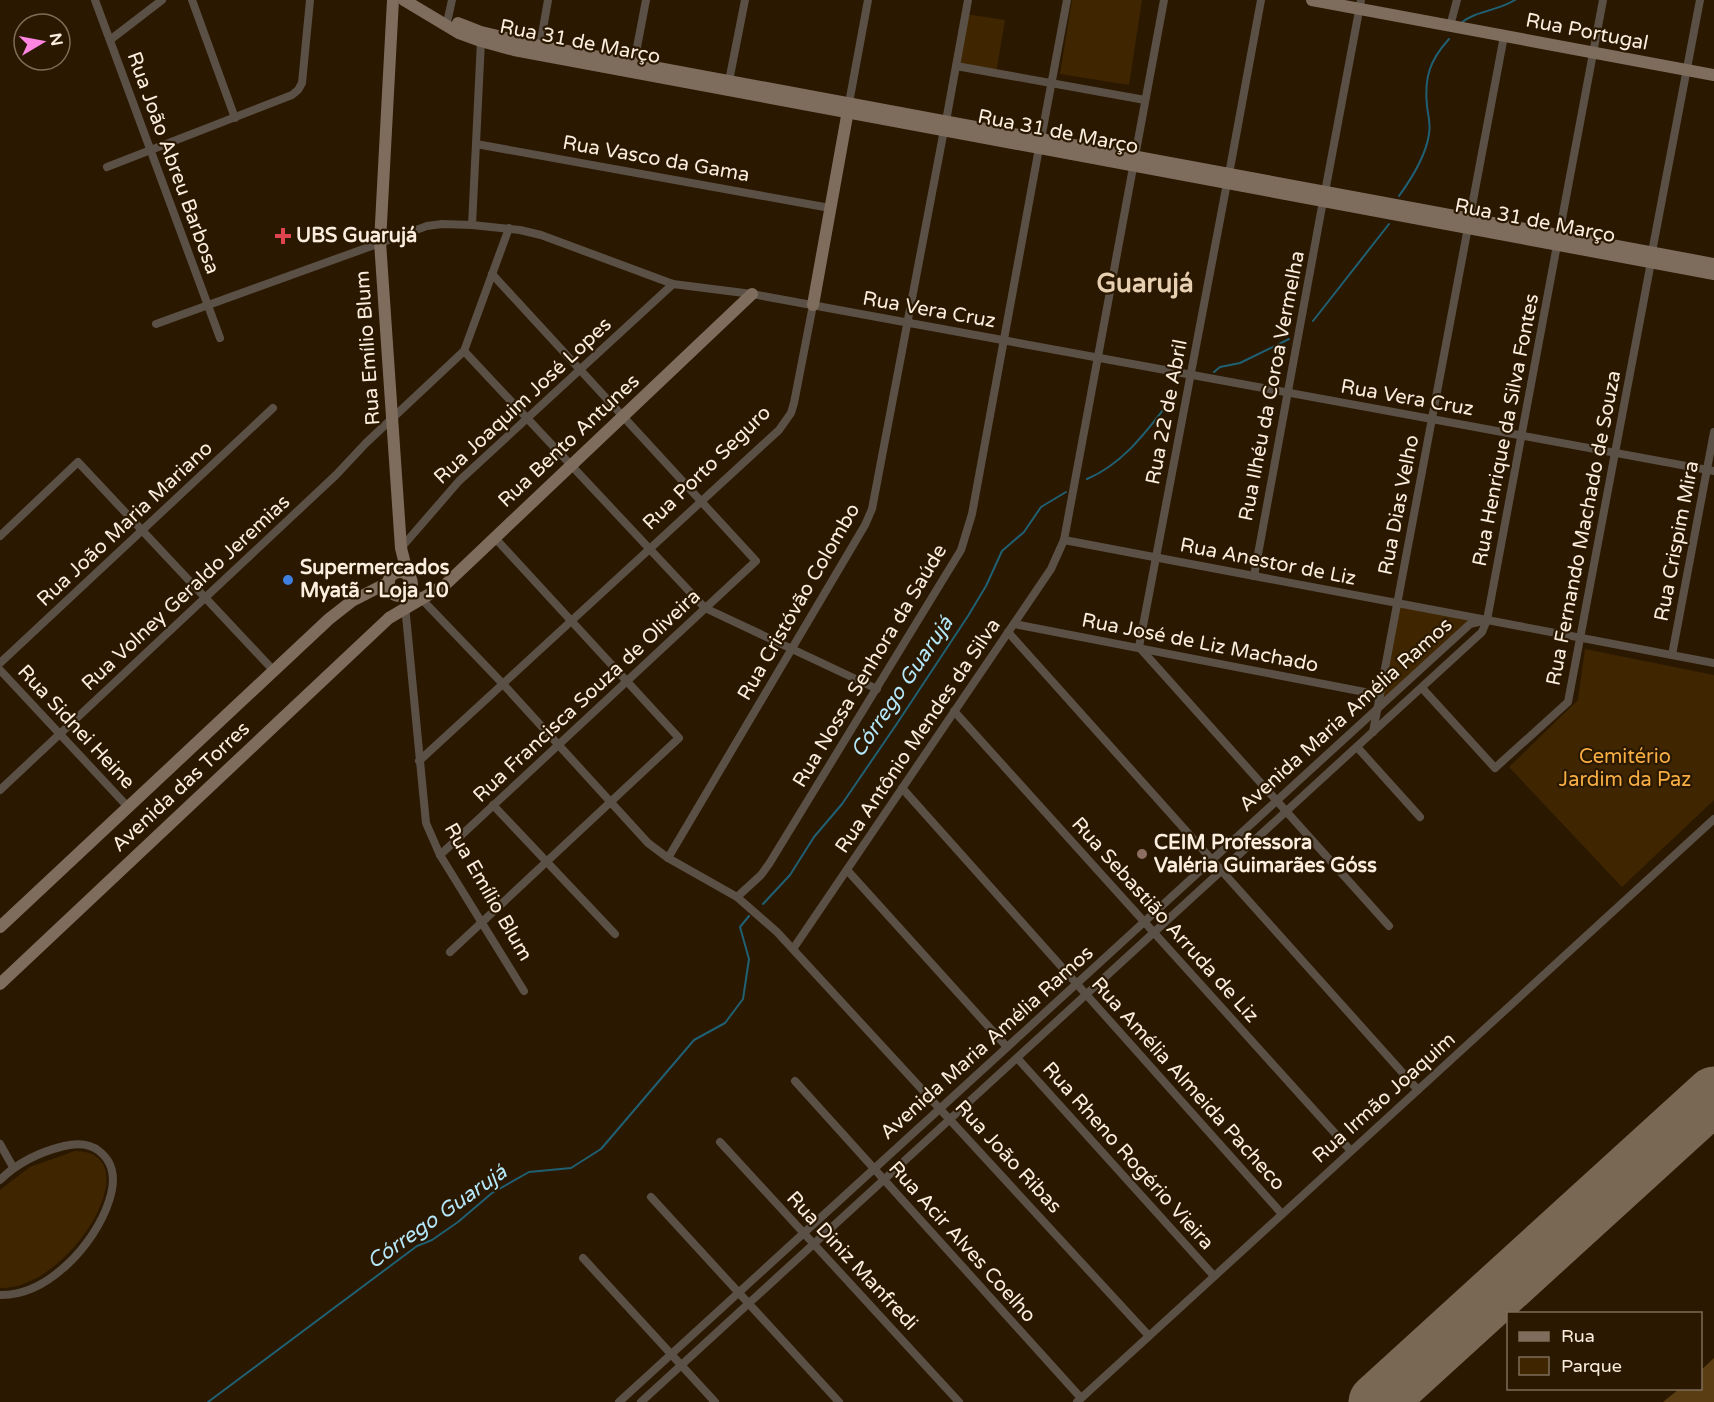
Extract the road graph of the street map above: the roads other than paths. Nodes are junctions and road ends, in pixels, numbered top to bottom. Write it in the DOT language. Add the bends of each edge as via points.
graph roads {
  1 [pos="95,0"];
  2 [pos="162,0"];
  3 [pos="192,0"];
  4 [pos="310,0"];
  5 [pos="393,0"];
  6 [pos="404,0"];
  7 [pos="420,0"];
  8 [pos="452,0"];
  9 [pos="548,0"];
  10 [pos="646,0"];
  11 [pos="745,0"];
  12 [pos="868,0"];
  13 [pos="968,0"];
  14 [pos="1067,0"];
  15 [pos="1164,0"];
  16 [pos="1262,0"];
  17 [pos="1312,0"];
  18 [pos="1456,0"];
  19 [pos="1603,0"];
  20 [pos="1700,0"];
  21 [pos="1360,4"];
  22 [pos="448,18"];
  23 [pos="1450,26"];
  24 [pos="1504,36"];
  25 [pos="110,40"];
  26 [pos="481,41"];
  27 [pos="540,46"];
  28 [pos="1593,53"];
  29 [pos="634,63"];
  30 [pos="956,66"];
  31 [pos="1686,70"];
  32 [pos="1714,75"];
  33 [pos="729,81"];
  34 [pos="1052,83"];
  35 [pos="1145,100"];
  36 [pos="849,108"];
  37 [pos="235,118"];
  38 [pos="945,126"];
  39 [pos="476,144"];
  40 [pos="1040,144"];
  41 [pos="150,150"];
  42 [pos="1134,161"];
  43 [pos="106,167"];
  44 [pos="1228,178"];
  45 [pos="1324,196"];
  46 [pos="830,208"];
  47 [pos="1469,223"];
  48 [pos="472,225"];
  49 [pos="509,228"];
  50 [pos="1558,240"];
  51 [pos="380,242"];
  52 [pos="1651,257"];
  53 [pos="1714,264"];
  54 [pos="492,274"];
  55 [pos="1714,274"];
  56 [pos="673,284"];
  57 [pos="752,294"];
  58 [pos="208,305"];
  59 [pos="813,305"];
  60 [pos="908,323"];
  61 [pos="156,324"];
  62 [pos="220,338"];
  63 [pos="1004,340"];
  64 [pos="464,351"];
  65 [pos="1098,358"];
  66 [pos="580,370"];
  67 [pos="1191,375"];
  68 [pos="1288,393"];
  69 [pos="273,408"];
  70 [pos="623,416"];
  71 [pos="392,418"];
  72 [pos="527,418"];
  73 [pos="1432,419"];
  74 [pos="1714,432"];
  75 [pos="1522,436"];
  76 [pos="1615,453"];
  77 [pos="571,465"];
  78 [pos="1711,471"];
  79 [pos="701,501"];
  80 [pos="142,530"];
  81 [pos="0,536"];
  82 [pos="495,538"];
  83 [pos="1064,540"];
  84 [pos="401,548"];
  85 [pos="649,549"];
  86 [pos="1156,557"];
  87 [pos="1254,576"];
  88 [pos="401,585"];
  89 [pos="205,597"];
  90 [pos="421,600"];
  91 [pos="1397,603"];
  92 [pos="705,608"];
  93 [pos="406,609"];
  94 [pos="389,618"];
  95 [pos="1487,620"];
  96 [pos="571,621"];
  97 [pos="1014,624"];
  98 [pos="1008,632"];
  99 [pos="1580,638"];
  100 [pos="1139,647"];
  101 [pos="792,649"];
  102 [pos="1672,655"];
  103 [pos="0,663"];
  104 [pos="1714,663"];
  105 [pos="0,670"];
  106 [pos="274,671"];
  107 [pos="626,681"];
  108 [pos="503,684"];
  109 [pos="1422,688"];
  110 [pos="877,689"];
  111 [pos="1380,695"];
  112 [pos="1377,710"];
  113 [pos="954,711"];
  114 [pos="1372,733"];
  115 [pos="60,734"];
  116 [pos="559,744"];
  117 [pos="1357,747"];
  118 [pos="419,761"];
  119 [pos="902,788"];
  120 [pos="0,790"];
  121 [pos="611,801"];
  122 [pos="1277,801"];
  123 [pos="493,805"];
  124 [pos="128,807"];
  125 [pos="1287,811"];
  126 [pos="1420,817"];
  127 [pos="1714,819"];
  128 [pos="440,855"];
  129 [pos="668,858"];
  130 [pos="1212,860"];
  131 [pos="547,862"];
  132 [pos="847,870"];
  133 [pos="1221,871"];
  134 [pos="737,897"];
  135 [pos="482,922"];
  136 [pos="1144,922"];
  137 [pos="1389,926"];
  138 [pos="0,927"];
  139 [pos="1154,933"];
  140 [pos="615,934"];
  141 [pos="793,948"];
  142 [pos="450,952"];
  143 [pos="0,984"];
  144 [pos="1077,984"];
  145 [pos="524,991"];
  146 [pos="1086,994"];
  147 [pos="1007,1047"];
  148 [pos="1017,1058"];
  149 [pos="795,1081"];
  150 [pos="1418,1090"];
  151 [pos="940,1108"];
  152 [pos="950,1119"];
  153 [pos="720,1142"];
  154 [pos="0,1144"];
  155 [pos="1351,1151"];
  156 [pos="13,1167"];
  157 [pos="874,1169"];
  158 [pos="0,1180"];
  159 [pos="884,1180"];
  160 [pos="651,1197"];
  161 [pos="1282,1214"];
  162 [pos="804,1233"];
  163 [pos="814,1244"];
  164 [pos="583,1258"];
  165 [pos="1214,1276"];
  166 [pos="739,1293"];
  167 [pos="0,1295"];
  168 [pos="749,1303"];
  169 [pos="1149,1336"];
  170 [pos="671,1355"];
  171 [pos="681,1365"];
  172 [pos="1079,1400"];
  173 [pos="620,1402"];
  174 [pos="641,1402"];
  175 [pos="715,1402"];
  176 [pos="839,1402"];
  177 [pos="959,1402"];
  1 -- 25 [label="street, Rua João Abreu Barbosa"];
  2 -- 25 [label="street"];
  3 -- 37 [label="street"];
  4 -- 37 [label="street" via="298,90"];
  5 -- 51 [label="main road, Rua Emílio Blum"];
  6 -- 26 [label="main road, Rua 31 de Março" via="459,33"];
  7 -- 22 [label="main road, Rua 31 de Março"];
  8 -- 22 [label="street"];
  9 -- 27 [label="street"];
  10 -- 29 [label="street"];
  11 -- 33 [label="street"];
  12 -- 36 [label="street, Rua Porto Seguro"];
  13 -- 30 [label="street, Rua Cristóvão Colombo"];
  14 -- 34 [label="street, Rua Nossa Senhora da Saúde"];
  15 -- 35 [label="street, Rua Antônio Mendes da Silva"];
  16 -- 44 [label="street, Rua 22 de Abril"];
  17 -- 21 [label="main road, Rua Portugal"];
  18 -- 23 [label="street"];
  19 -- 28 [label="street, Rua Henrique da Silva Fontes"];
  20 -- 31 [label="street, Rua Fernando Machado de Souza"];
  21 -- 23 [label="main road, Rua Portugal"];
  21 -- 45 [label="street, Rua Ilhéu da Coroa Vermelha"];
  22 -- 27 [label="main road, Rua 31 de Março" via="481,32"];
  23 -- 24 [label="main road, Rua Portugal"];
  24 -- 28 [label="main road, Rua Portugal"];
  24 -- 47 [label="street, Rua Dias Velho"];
  25 -- 41 [label="street, Rua João Abreu Barbosa"];
  26 -- 36 [label="main road, Rua 31 de Março" via="538,55"];
  26 -- 39 [label="street"];
  27 -- 29 [label="main road, Rua 31 de Março"];
  28 -- 31 [label="main road, Rua Portugal"];
  28 -- 50 [label="street, Rua Henrique da Silva Fontes"];
  29 -- 33 [label="main road, Rua 31 de Março"];
  30 -- 34 [label="street"];
  30 -- 38 [label="street, Rua Cristóvão Colombo"];
  31 -- 32 [label="main road, Rua Portugal"];
  31 -- 52 [label="street, Rua Fernando Machado de Souza"];
  33 -- 36 [label="main road, Rua 31 de Março"];
  34 -- 35 [label="street"];
  34 -- 40 [label="street, Rua Nossa Senhora da Saúde"];
  35 -- 42 [label="street, Rua Antônio Mendes da Silva"];
  36 -- 38 [label="main road, Rua 31 de Março"];
  36 -- 46 [label="main road, Rua Porto Seguro"];
  37 -- 41 [label="street"];
  38 -- 40 [label="main road, Rua 31 de Março"];
  38 -- 60 [label="street, Rua Cristóvão Colombo"];
  39 -- 46 [label="street, Rua Vasco da Gama"];
  39 -- 48 [label="street"];
  40 -- 42 [label="main road, Rua 31 de Março"];
  40 -- 63 [label="street, Rua Nossa Senhora da Saúde"];
  41 -- 43 [label="street"];
  41 -- 58 [label="street, Rua João Abreu Barbosa"];
  42 -- 44 [label="main road, Rua 31 de Março"];
  42 -- 65 [label="street, Rua Antônio Mendes da Silva"];
  44 -- 45 [label="main road, Rua 31 de Março"];
  44 -- 67 [label="street, Rua 22 de Abril"];
  45 -- 47 [label="main road, Rua 31 de Março"];
  45 -- 68 [label="street, Rua Ilhéu da Coroa Vermelha"];
  46 -- 59 [label="main road, Rua Porto Seguro"];
  47 -- 50 [label="main road, Rua 31 de Março"];
  47 -- 73 [label="street, Rua Dias Velho"];
  48 -- 49 [label="street, Rua Vera Cruz"];
  48 -- 51 [label="street, Rua Vera Cruz" via="427,226"];
  49 -- 54 [label="street"];
  49 -- 56 [label="street, Rua Vera Cruz"];
  50 -- 52 [label="main road, Rua 31 de Março"];
  50 -- 75 [label="street, Rua Henrique da Silva Fontes"];
  51 -- 58 [label="street, Rua Vera Cruz"];
  51 -- 71 [label="main road, Rua Emílio Blum"];
  52 -- 53 [label="main road, Rua 31 de Março"];
  52 -- 55 [label="main road, Rua 31 de Março"];
  52 -- 76 [label="street, Rua Fernando Machado de Souza"];
  54 -- 64 [label="street"];
  54 -- 66 [label="street"];
  56 -- 57 [label="street, Rua Vera Cruz"];
  56 -- 66 [label="street, Rua Joaquim José Lopes"];
  57 -- 59 [label="street, Rua Vera Cruz"];
  57 -- 70 [label="main road, Rua Bento Antunes"];
  58 -- 61 [label="street, Rua Vera Cruz"];
  58 -- 62 [label="street, Rua João Abreu Barbosa"];
  59 -- 60 [label="street, Rua Vera Cruz"];
  59 -- 79 [label="street, Rua Porto Seguro" via="791,413 779,430"];
  60 -- 63 [label="street, Rua Vera Cruz"];
  60 -- 101 [label="street, Rua Cristóvão Colombo" via="872,509"];
  63 -- 65 [label="street, Rua Vera Cruz"];
  63 -- 110 [label="street, Rua Nossa Senhora da Saúde" via="972,514 961,550"];
  64 -- 71 [label="street, Rua Volney Geraldo Jeremias"];
  64 -- 72 [label="street"];
  65 -- 67 [label="street, Rua Vera Cruz"];
  65 -- 83 [label="street, Rua Antônio Mendes da Silva"];
  66 -- 70 [label="street"];
  66 -- 72 [label="street, Rua Joaquim José Lopes"];
  67 -- 68 [label="street, Rua Vera Cruz"];
  67 -- 86 [label="street, Rua 22 de Abril"];
  68 -- 73 [label="street, Rua Vera Cruz"];
  68 -- 87 [label="street, Rua Ilhéu da Coroa Vermelha"];
  69 -- 80 [label="street, Rua João Maria Mariano"];
  70 -- 77 [label="main road, Rua Bento Antunes"];
  70 -- 79 [label="street"];
  71 -- 84 [label="main road, Rua Emílio Blum"];
  71 -- 89 [label="street, Rua Volney Geraldo Jeremias"];
  72 -- 77 [label="street"];
  72 -- 84 [label="street, Rua Joaquim José Lopes" via="455,485"];
  73 -- 75 [label="street, Rua Vera Cruz"];
  73 -- 91 [label="street, Rua Dias Velho"];
  74 -- 78 [label="street, Rua Crispim Mira"];
  75 -- 76 [label="street, Rua Vera Cruz"];
  75 -- 95 [label="street, Rua Henrique da Silva Fontes"];
  76 -- 78 [label="street, Rua Vera Cruz"];
  76 -- 99 [label="street, Rua Fernando Machado de Souza"];
  77 -- 82 [label="main road, Rua Bento Antunes"];
  77 -- 85 [label="street"];
  78 -- 102 [label="street, Rua Crispim Mira"];
  79 -- 85 [label="street, Rua Porto Seguro"];
  79 -- 92 [label="street, Rua Francisca Souza de Oliveira" via="756,561"];
  80 -- 81 [label="street" via="78,462"];
  80 -- 89 [label="street"];
  80 -- 103 [label="street, Rua João Maria Mariano"];
  82 -- 90 [label="main road, Rua Bento Antunes" via="445,585"];
  82 -- 96 [label="street"];
  83 -- 86 [label="street, Rua Anestor de Liz"];
  83 -- 97 [label="street, Rua Antônio Mendes da Silva" via="1051,568"];
  84 -- 88 [label="main road, Rua Emílio Blum"];
  85 -- 92 [label="street"];
  85 -- 96 [label="street, Rua Porto Seguro"];
  86 -- 87 [label="street, Rua Anestor de Liz"];
  86 -- 100 [label="street, Rua 22 de Abril"];
  87 -- 91 [label="street, Rua Anestor de Liz"];
  88 -- 90 [label="street, Rua João Ribas"];
  88 -- 93 [label="street, Rua Emílio Blum"];
  88 -- 94 [label="main road, Avenida das Torres"];
  88 -- 106 [label="main road, Avenida das Torres" via="341,609"];
  89 -- 106 [label="street"];
  89 -- 115 [label="street, Rua Volney Geraldo Jeremias"];
  90 -- 93 [label="main road, Rua Bento Antunes"];
  90 -- 108 [label="street, Rua João Ribas"];
  91 -- 95 [label="street, Rua Anestor de Liz"];
  91 -- 111 [label="street, Rua Dias Velho"];
  92 -- 101 [label="street"];
  92 -- 107 [label="street, Rua Francisca Souza de Oliveira"];
  93 -- 94 [label="main road, Avenida das Torres"];
  93 -- 118 [label="street, Rua Emílio Blum"];
  94 -- 143 [label="main road, Avenida das Torres"];
  95 -- 99 [label="street, Rua Anestor de Liz"];
  95 -- 109 [label="street, Avenida Maria Amélia Ramos" via="1482,632"];
  95 -- 112 [label="street, Avenida Maria Amélia Ramos" via="1470,624"];
  96 -- 107 [label="street"];
  96 -- 108 [label="street, Rua Porto Seguro"];
  97 -- 98 [label="street, Rua Antônio Mendes da Silva"];
  97 -- 100 [label="street, Rua José de Liz Machado"];
  98 -- 113 [label="street, Rua Antônio Mendes da Silva"];
  98 -- 130 [label="street"];
  99 -- 102 [label="street, Rua Anestor de Liz"];
  99 -- 109 [label="street, Rua Fernando Machado de Souza" via="1568,702 1495,768"];
  100 -- 111 [label="street, Rua José de Liz Machado"];
  100 -- 122 [label="street"];
  101 -- 110 [label="street"];
  101 -- 129 [label="street, Rua Cristóvão Colombo"];
  102 -- 104 [label="street, Rua Anestor de Liz"];
  105 -- 115 [label="street, Rua Sidnei Heine"];
  106 -- 124 [label="main road, Avenida das Torres"];
  107 -- 116 [label="street, Rua Francisca Souza de Oliveira"];
  107 -- 121 [label="street" via="678,738"];
  108 -- 116 [label="street, Rua João Ribas"];
  108 -- 118 [label="street, Rua Porto Seguro"];
  109 -- 114 [label="street, Avenida Maria Amélia Ramos"];
  110 -- 134 [label="street, Rua Nossa Senhora da Saúde" via="769,864"];
  111 -- 112 [label="street, Rua Dias Velho"];
  112 -- 114 [label="street, Rua Dias Velho"];
  112 -- 122 [label="street, Avenida Maria Amélia Ramos"];
  113 -- 119 [label="street, Rua Antônio Mendes da Silva"];
  113 -- 136 [label="street, Rua Sebastião Arruda de Liz"];
  114 -- 117 [label="street, Avenida Maria Amélia Ramos"];
  115 -- 120 [label="street, Rua Volney Geraldo Jeremias"];
  115 -- 124 [label="street, Rua Sidnei Heine"];
  116 -- 121 [label="street, Rua João Ribas"];
  116 -- 123 [label="street, Rua Francisca Souza de Oliveira"];
  117 -- 125 [label="street, Avenida Maria Amélia Ramos"];
  117 -- 126 [label="street"];
  118 -- 128 [label="street, Rua Emílio Blum" via="426,823"];
  119 -- 132 [label="street, Rua Antônio Mendes da Silva"];
  119 -- 144 [label="street, Rua Amélia Almeida Pacheco"];
  121 -- 129 [label="street, Rua João Ribas" via="648,843"];
  121 -- 131 [label="street"];
  122 -- 125 [label="street"];
  122 -- 130 [label="street, Avenida Maria Amélia Ramos"];
  123 -- 128 [label="street, Rua Francisca Souza de Oliveira"];
  123 -- 131 [label="street"];
  124 -- 138 [label="main road, Avenida das Torres"];
  125 -- 133 [label="street, Avenida Maria Amélia Ramos"];
  125 -- 137 [label="street"];
  127 -- 150 [label="street, Rua Irmão Joaquim"];
  128 -- 135 [label="street, Rua Emílio Blum"];
  129 -- 134 [label="street, Rua João Ribas"];
  130 -- 133 [label="street"];
  130 -- 136 [label="street, Avenida Maria Amélia Ramos"];
  131 -- 135 [label="street"];
  131 -- 140 [label="street"];
  132 -- 141 [label="street, Rua Antônio Mendes da Silva"];
  132 -- 147 [label="street"];
  133 -- 139 [label="street, Avenida Maria Amélia Ramos"];
  133 -- 150 [label="street"];
  134 -- 141 [label="street, Rua João Ribas"];
  135 -- 142 [label="street"];
  135 -- 145 [label="street, Rua Emílio Blum"];
  136 -- 139 [label="street, Rua Sebastião Arruda de Liz"];
  136 -- 144 [label="street, Avenida Maria Amélia Ramos"];
  139 -- 146 [label="street, Avenida Maria Amélia Ramos"];
  139 -- 155 [label="street, Rua Sebastião Arruda de Liz"];
  141 -- 151 [label="street, Rua João Ribas"];
  144 -- 146 [label="street, Rua Amélia Almeida Pacheco"];
  144 -- 147 [label="street, Avenida Maria Amélia Ramos"];
  146 -- 148 [label="street, Avenida Maria Amélia Ramos"];
  146 -- 161 [label="street, Rua Amélia Almeida Pacheco"];
  147 -- 151 [label="street, Avenida Maria Amélia Ramos"];
  148 -- 152 [label="street, Avenida Maria Amélia Ramos"];
  148 -- 165 [label="street, Rua Rheno Rogério Vieira"];
  149 -- 157 [label="street, Rua Acir Alves Coelho"];
  150 -- 155 [label="street, Rua Irmão Joaquim"];
  151 -- 152 [label="street, Rua João Ribas"];
  151 -- 157 [label="street, Avenida Maria Amélia Ramos"];
  152 -- 159 [label="street, Avenida Maria Amélia Ramos"];
  152 -- 169 [label="street, Rua João Ribas"];
  153 -- 162 [label="street, Rua Diniz Manfredi"];
  154 -- 156 [label="street"];
  155 -- 161 [label="street, Rua Irmão Joaquim"];
  156 -- 158 [label="street"];
  156 -- 167 [label="street" via="52,1149 82,1144 107,1159 113,1172 113,1186 101,1221 66,1266 37,1285"];
  157 -- 159 [label="street, Rua Acir Alves Coelho"];
  157 -- 162 [label="street, Avenida Maria Amélia Ramos"];
  159 -- 163 [label="street, Avenida Maria Amélia Ramos"];
  159 -- 172 [label="street, Rua Acir Alves Coelho"];
  160 -- 166 [label="street"];
  161 -- 165 [label="street, Rua Irmão Joaquim"];
  162 -- 163 [label="street, Rua Diniz Manfredi"];
  162 -- 166 [label="street, Avenida Maria Amélia Ramos"];
  163 -- 168 [label="street, Avenida Maria Amélia Ramos"];
  163 -- 177 [label="street, Rua Diniz Manfredi"];
  164 -- 170 [label="street"];
  165 -- 169 [label="street, Rua Irmão Joaquim"];
  166 -- 168 [label="street"];
  166 -- 170 [label="street, Avenida Maria Amélia Ramos"];
  168 -- 171 [label="street, Avenida Maria Amélia Ramos"];
  168 -- 176 [label="street"];
  169 -- 172 [label="street, Rua Irmão Joaquim"];
  170 -- 171 [label="street"];
  170 -- 173 [label="street, Avenida Maria Amélia Ramos"];
  171 -- 174 [label="street, Avenida Maria Amélia Ramos"];
  171 -- 175 [label="street"];
}
